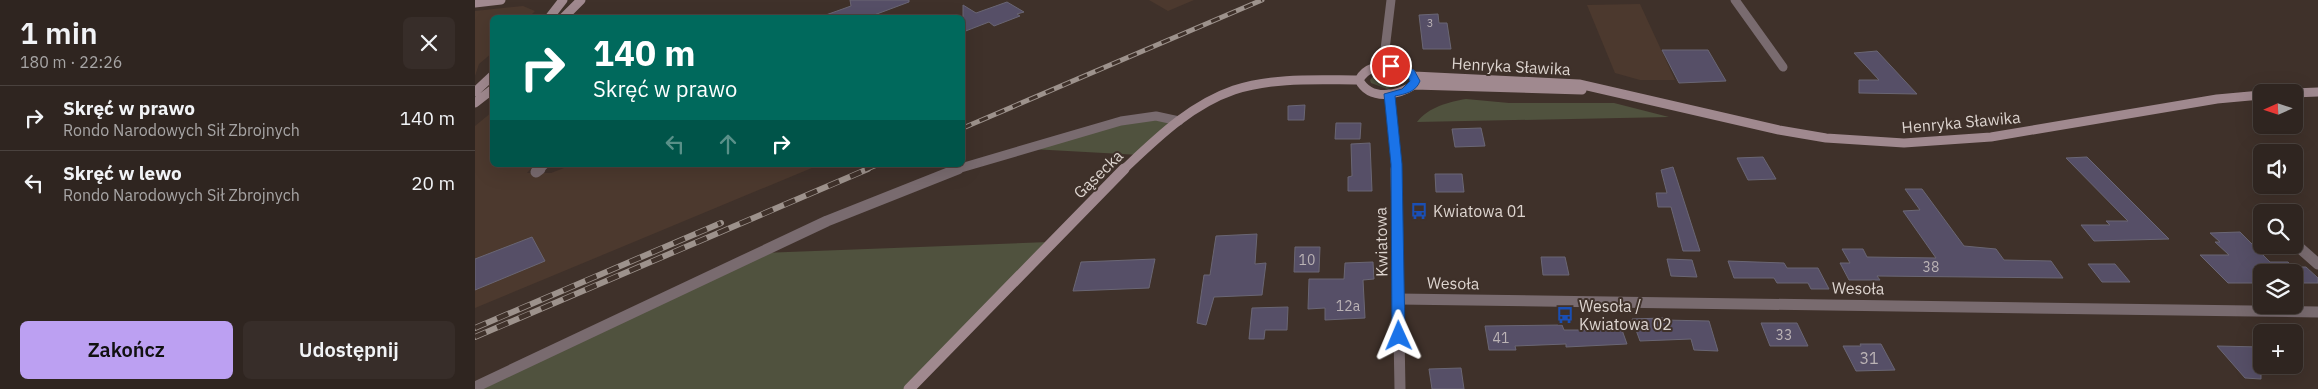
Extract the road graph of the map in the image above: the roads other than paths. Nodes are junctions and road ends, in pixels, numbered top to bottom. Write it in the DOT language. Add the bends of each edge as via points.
graph roads {
  1 [pos="486,0"];
  2 [pos="501,0"];
  3 [pos="563,0"];
  4 [pos="581,0"];
  5 [pos="1391,0"];
  6 [pos="1735,0"];
  7 [pos="475,3"];
  8 [pos="551,15"];
  9 [pos="566,15"];
  10 [pos="1383,66"];
  11 [pos="1783,67"];
  12 [pos="490,78"];
  13 [pos="1359,80"];
  14 [pos="1414,80"];
  15 [pos="490,90"];
  16 [pos="475,92"];
  17 [pos="2318,92"];
  18 [pos="2303,93"];
  19 [pos="1389,94"];
  20 [pos="2253,96"];
  21 [pos="475,103"];
  22 [pos="1179,121"];
  23 [pos="964,167"];
  24 [pos="965,167"];
  25 [pos="2303,251"];
  26 [pos="2318,264"];
  27 [pos="1398,299"];
  28 [pos="2318,312"];
  29 [pos="475,387"];
  30 [pos="909,389"];
  31 [pos="1400,389"];
  1 -- 7 [label="main road"];
  2 -- 7 [label="main road"];
  3 -- 8 [label="main road"];
  4 -- 9 [label="main road"];
  5 -- 10 [label="street"];
  6 -- 11 [label="street"];
  10 -- 13 [label="main road" via="1364,72"];
  10 -- 14 [label="main road" via="1399,67"];
  12 -- 16 [label="main road"];
  13 -- 19 [label="main road" via="1369,91"];
  13 -- 22 [label="main road, Gąsecka" via="1273,82 1245,88 1217,97"];
  14 -- 19 [label="main road" via="1406,91"];
  14 -- 20 [label="main road, Henryka Sławika" via="1606,91 1826,138 1904,143 1991,137"];
  15 -- 21 [label="main road"];
  17 -- 18 [label="main road"];
  19 -- 27 [label="street, Kwiatowa" via="1396,164"];
  22 -- 24 [label="street" via="1157,116 1121,121"];
  22 -- 30 [label="main road, Gąsecka" via="1096,195"];
  23 -- 29 [label="street" via="827,221"];
  25 -- 26 [label="street"];
  27 -- 28 [label="street, Wesoła"];
  27 -- 31 [label="street, Kwiatowa"];
}
